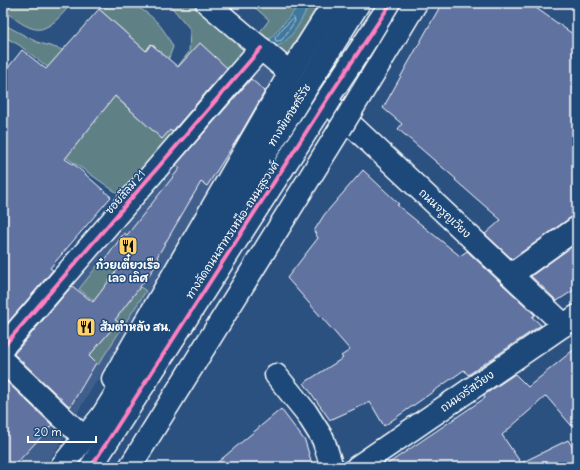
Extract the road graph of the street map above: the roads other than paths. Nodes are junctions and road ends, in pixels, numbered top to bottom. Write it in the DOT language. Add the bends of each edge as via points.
graph roads {
  1 [pos="207,3"];
  2 [pos="334,3"];
  3 [pos="359,3"];
  4 [pos="391,3"];
  5 [pos="416,3"];
  6 [pos="261,48"];
  7 [pos="290,73"];
  8 [pos="326,101"];
  9 [pos="577,228"];
  10 [pos="511,275"];
  11 [pos="570,320"];
  12 [pos="3,347"];
  13 [pos="3,361"];
  14 [pos="276,375"];
  15 [pos="78,432"];
  16 [pos="101,463"];
  17 [pos="56,467"];
  18 [pos="61,467"];
  19 [pos="130,467"];
  20 [pos="332,467"];
  21 [pos="358,467"];
  1 -- 6 [label="main road"];
  2 -- 7 [label="main road"];
  3 -- 18 [label="main road, ทางพิเศษศรีรัช" via="102,416"];
  4 -- 8 [label="main road, ทางลัดถนนสาทรเหนือ-ถนนสุรวงศ์"];
  5 -- 19 [label="main road, bridge"];
  6 -- 7 [label="main road"];
  6 -- 12 [label="main road, ซอยสีลม 21"];
  7 -- 15 [label="main road" via="115,377"];
  8 -- 10 [label="main road, ถนนจรูญเวียง"];
  8 -- 16 [label="main road, ทางลัดถนนสาทรเหนือ-ถนนสุรวงศ์"];
  9 -- 10 [label="main road"];
  10 -- 11 [label="main road, ถนนจรูญเวียง"];
  11 -- 21 [label="main road, ถนนจรัสเวียง"];
  13 -- 15 [label="main road"];
  14 -- 20 [label="main road" via="306,412 323,439"];
  15 -- 17 [label="main road"];
}
